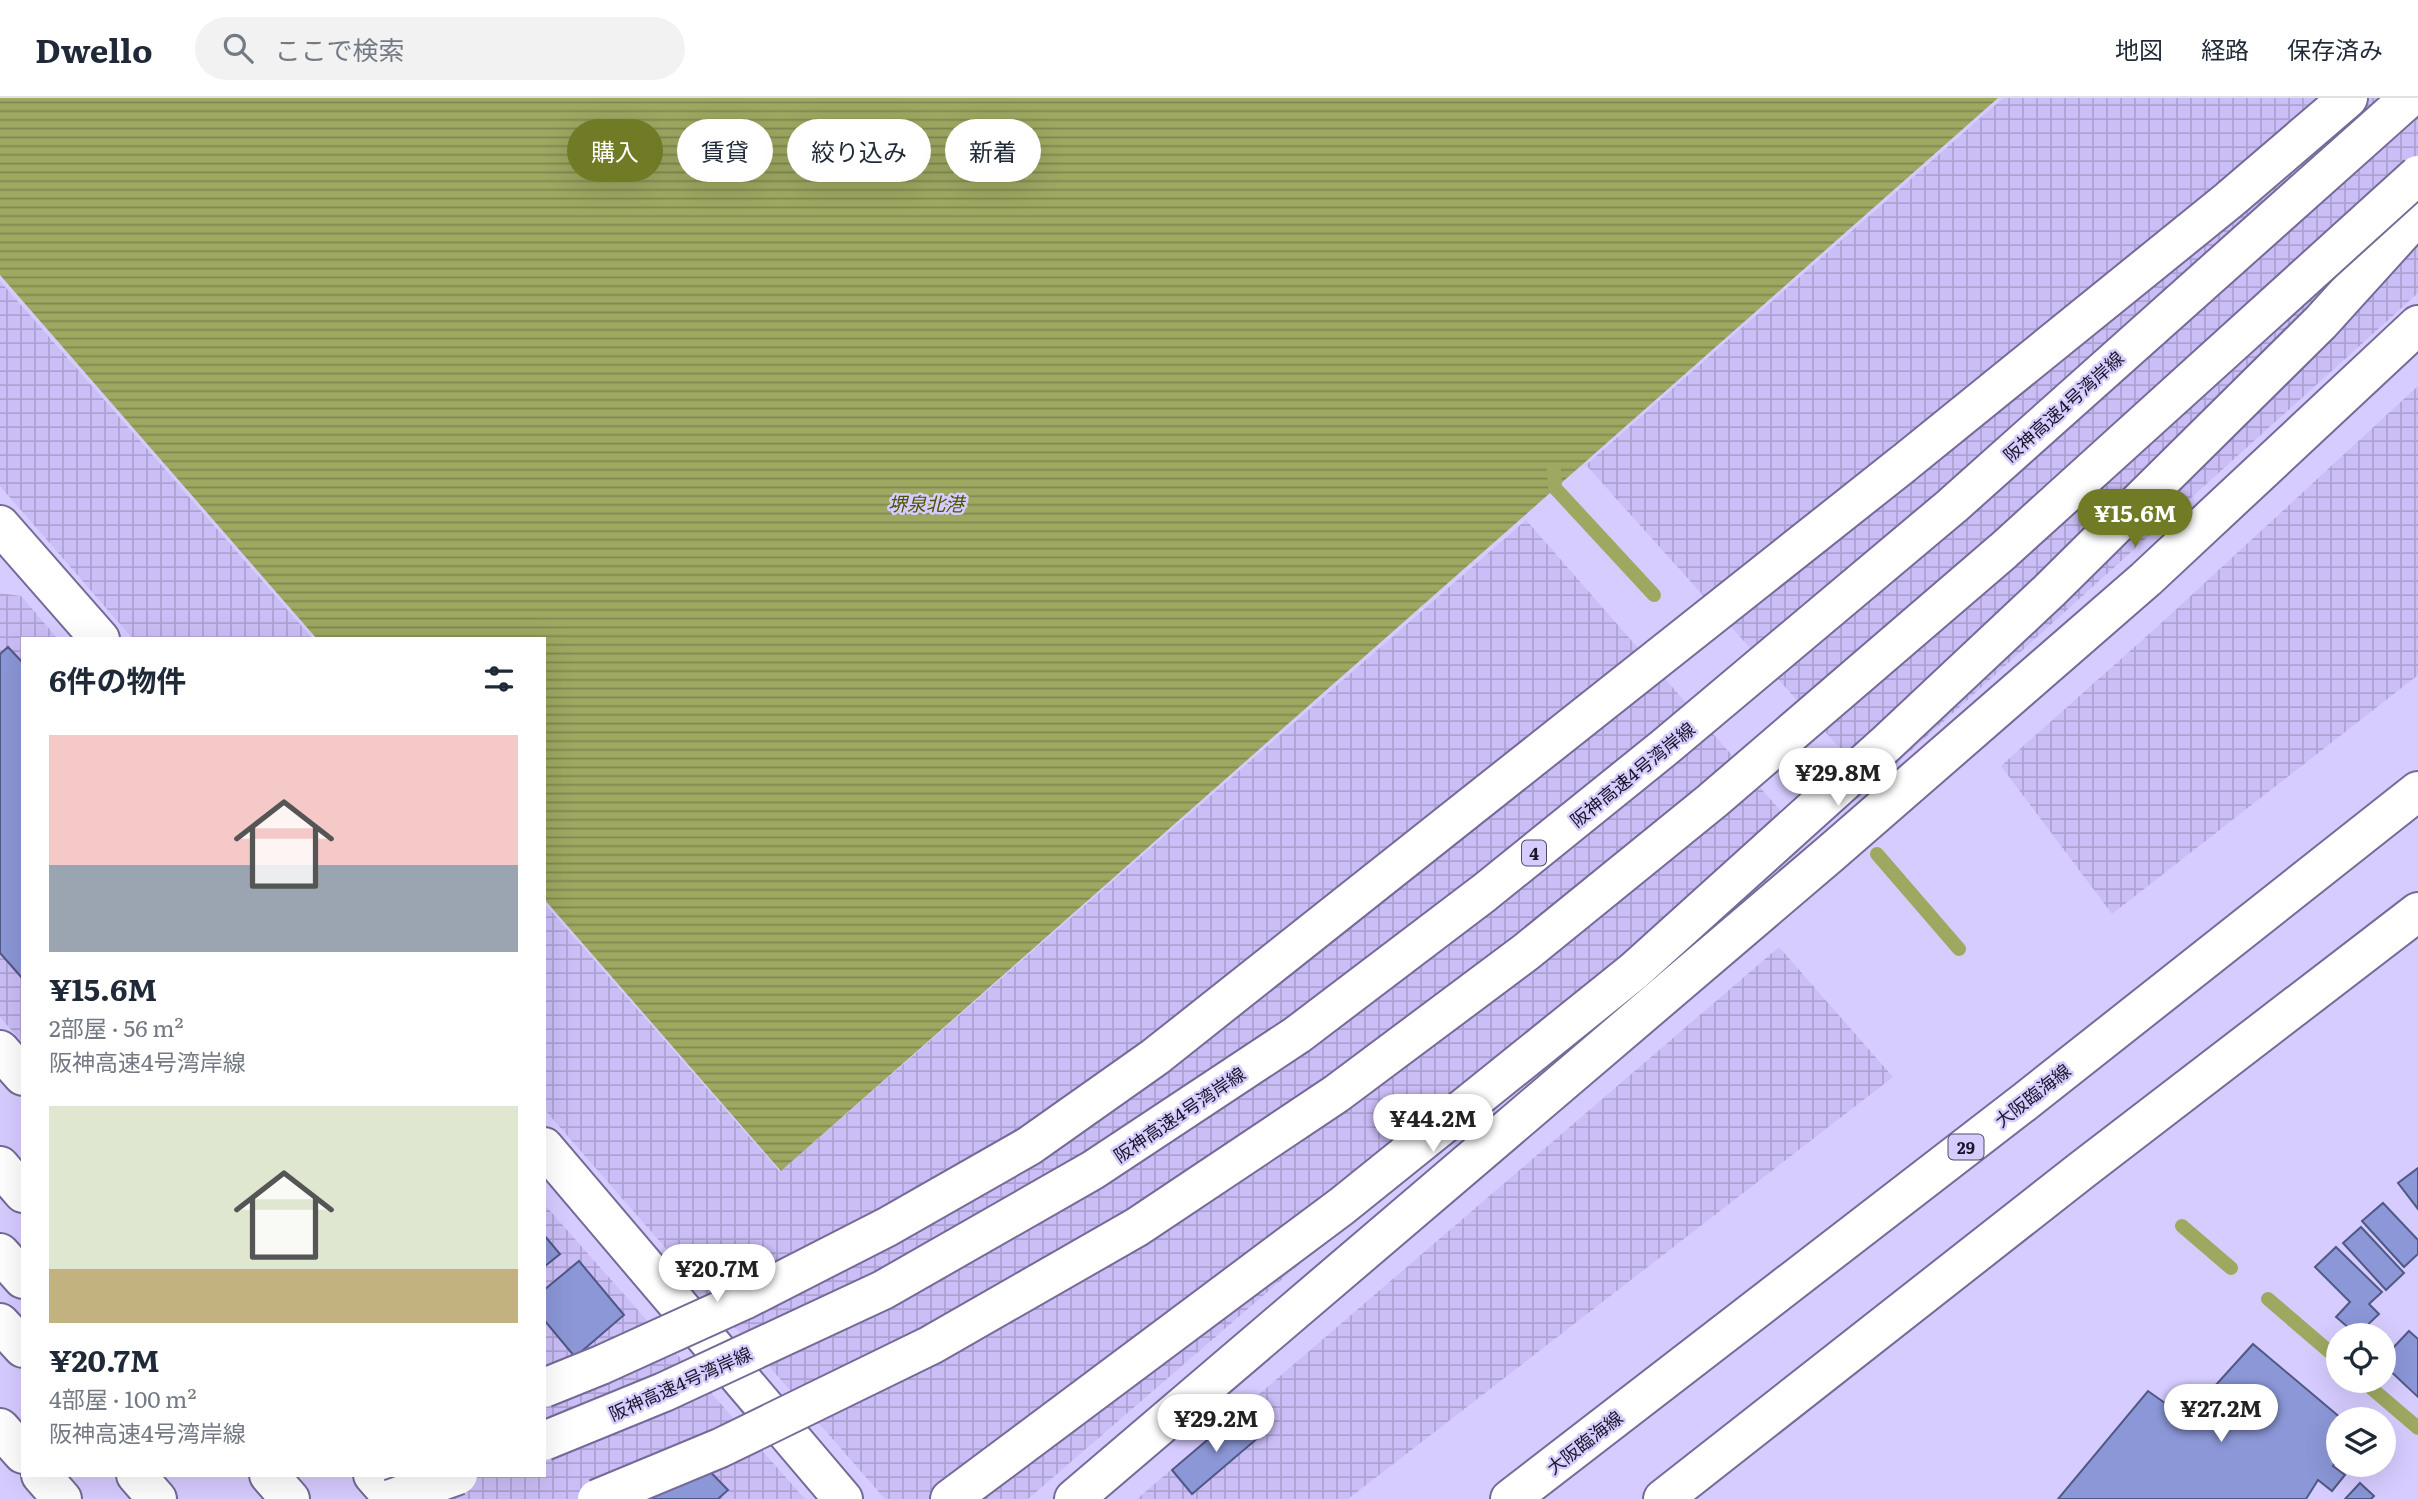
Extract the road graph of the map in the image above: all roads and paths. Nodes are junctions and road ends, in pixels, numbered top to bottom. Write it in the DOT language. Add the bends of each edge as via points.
graph roads {
  1 [pos="2348,98"];
  2 [pos="2409,98"];
  3 [pos="2418,175"];
  4 [pos="2418,215"];
  5 [pos="2418,325"];
  6 [pos="0,525"];
  7 [pos="98,637"];
  8 [pos="2418,790"];
  9 [pos="2418,912"];
  10 [pos="0,1050"];
  11 [pos="21,1074"];
  12 [pos="546,1149"];
  13 [pos="0,1166"];
  14 [pos="21,1191"];
  15 [pos="0,1253"];
  16 [pos="21,1277"];
  17 [pos="0,1323"];
  18 [pos="21,1346"];
  19 [pos="546,1387"];
  20 [pos="0,1429"];
  21 [pos="546,1439"];
  22 [pos="21,1452"];
  23 [pos="43,1477"];
  24 [pos="138,1477"];
  25 [pos="271,1477"];
  26 [pos="375,1477"];
  27 [pos="452,1477"];
  28 [pos="62,1499"];
  29 [pos="157,1499"];
  30 [pos="290,1499"];
  31 [pos="392,1499"];
  32 [pos="597,1499"];
  33 [pos="844,1499"];
  34 [pos="950,1499"];
  35 [pos="1074,1499"];
  36 [pos="1510,1499"];
  37 [pos="1663,1499"];
  1 -- 19 [label="main road, bridge" via="1903,464 1154,1057 1029,1146 887,1227 732,1306"];
  2 -- 21 [label="main road, 阪神高速4号湾岸線 / 4, bridge" via="1952,506 1697,721 1484,893 1297,1035 1093,1170 883,1290 664,1392"];
  3 -- 32 [label="main road, bridge" via="2003,551 1712,801 1526,952 1336,1094 1137,1227 930,1345 720,1448"];
  4 -- 34 [label="main road" via="2321,322 2049,591 1634,971 1342,1206"];
  5 -- 35 [label="main road" via="2146,579"];
  6 -- 7 [label="main road"];
  8 -- 36 [label="main road, 大阪臨海線 / 29" via="2027,1100"];
  9 -- 37 [label="main road"];
  10 -- 11 [label="main road"];
  12 -- 33 [label="main road"];
  13 -- 14 [label="main road"];
  15 -- 16 [label="main road"];
  17 -- 18 [label="main road"];
  20 -- 22 [label="main road"];
  23 -- 28 [label="main road"];
  24 -- 29 [label="main road"];
  25 -- 30 [label="main road"];
  26 -- 31 [label="main road"];
  27 -- 31 [label="main road, bridge"];
}
